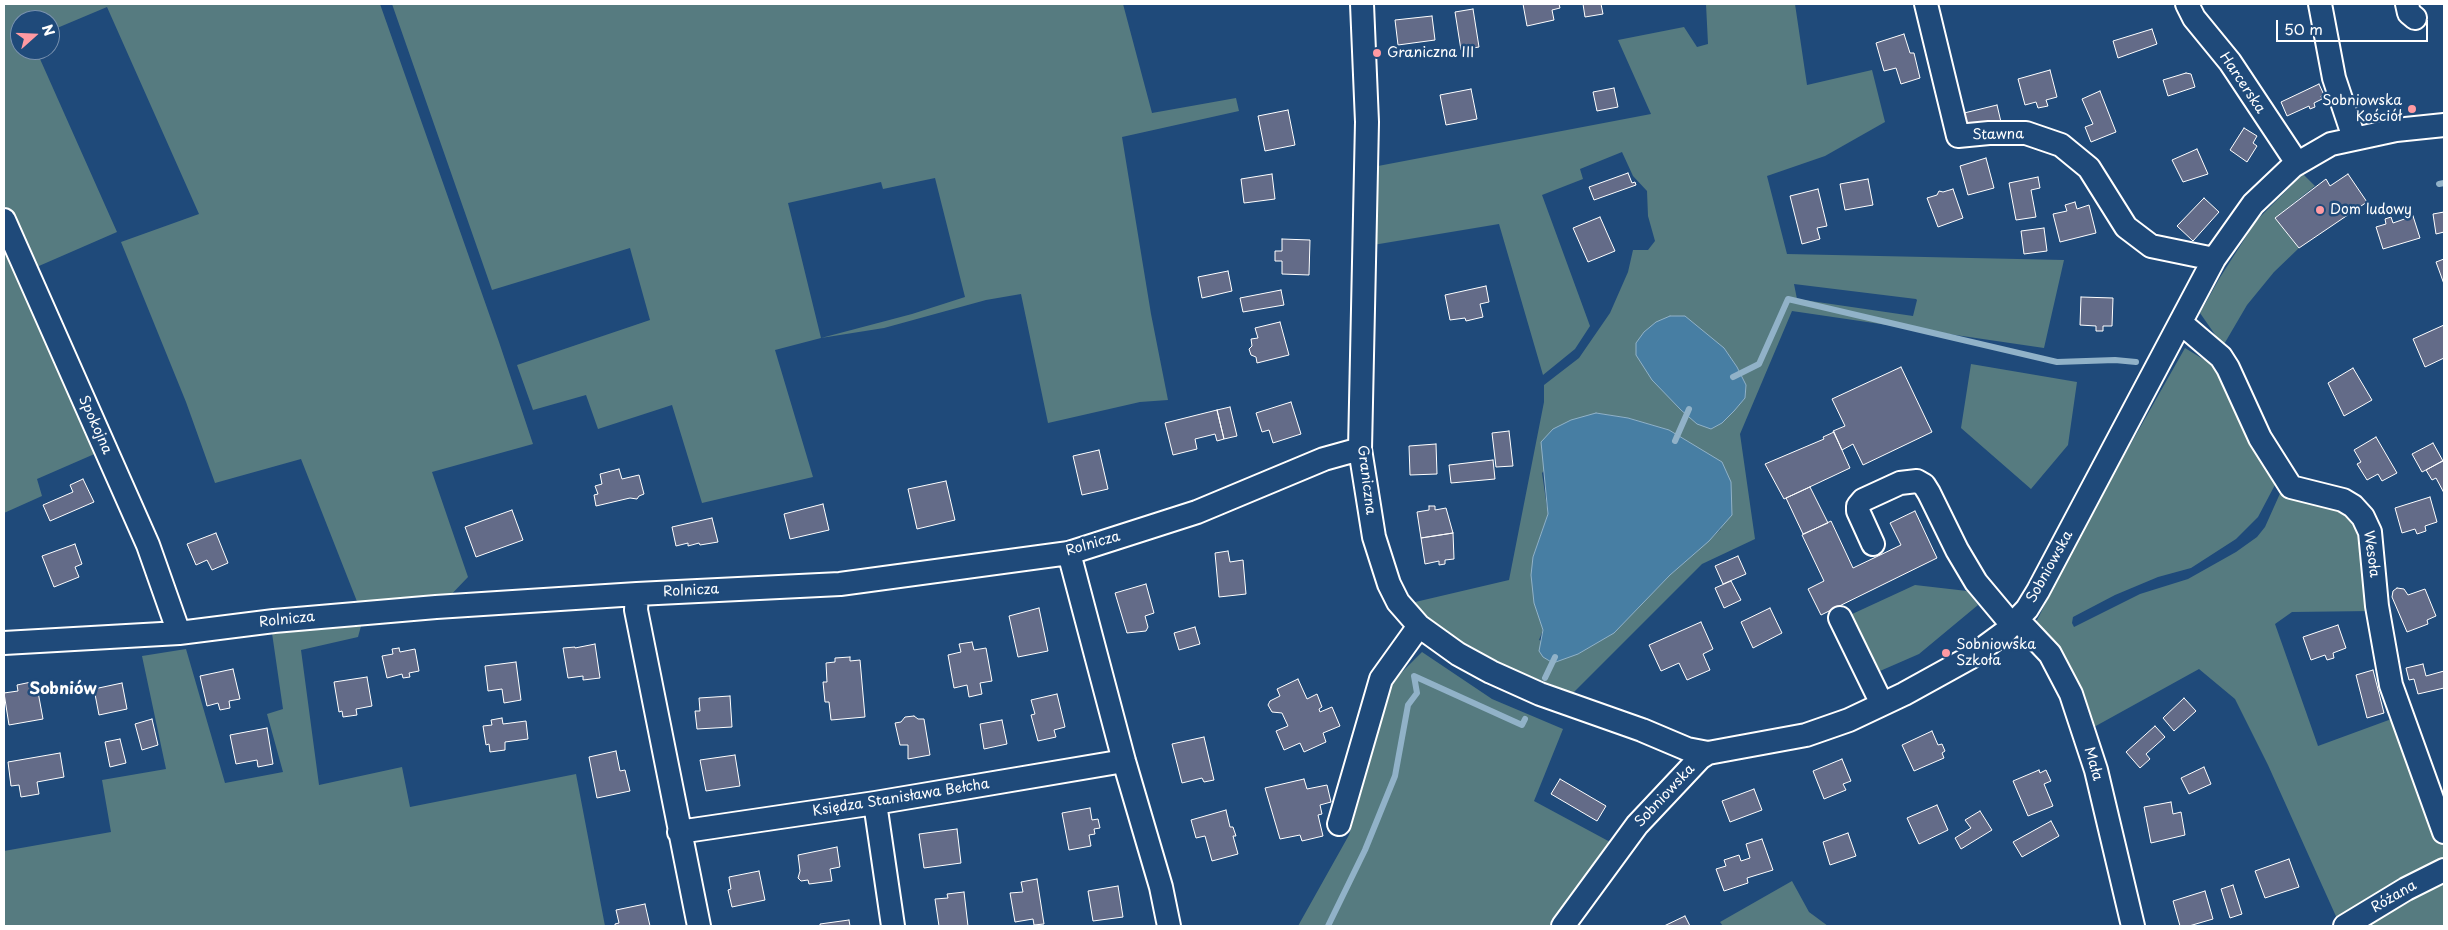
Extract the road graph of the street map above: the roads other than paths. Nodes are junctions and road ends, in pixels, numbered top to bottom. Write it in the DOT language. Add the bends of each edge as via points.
graph roads {
  1 [pos="1362,4"];
  2 [pos="1926,4"];
  3 [pos="2187,4"];
  4 [pos="2320,4"];
  5 [pos="2444,125"];
  6 [pos="2354,138"];
  7 [pos="2297,163"];
  8 [pos="4,220"];
  9 [pos="2214,259"];
  10 [pos="2180,322"];
  11 [pos="1360,449"];
  12 [pos="1873,544"];
  13 [pos="1069,553"];
  14 [pos="637,594"];
  15 [pos="1840,618"];
  16 [pos="2015,622"];
  17 [pos="1419,626"];
  18 [pos="179,633"];
  19 [pos="4,643"];
  20 [pos="1882,704"];
  21 [pos="1708,754"];
  22 [pos="1124,762"];
  23 [pos="874,803"];
  24 [pos="1340,824"];
  25 [pos="679,832"];
  26 [pos="2444,832"];
  27 [pos="2444,870"];
  28 [pos="699,926"];
  29 [pos="893,926"];
  30 [pos="1169,926"];
  31 [pos="1563,926"];
  32 [pos="2133,926"];
  33 [pos="2345,926"];
  1 -- 11 [label="street, Graniczna" via="1367,122"];
  2 -- 9 [label="street, Stawna" via="1958,136 2026,133 2061,144 2089,168 2126,227 2151,246"];
  3 -- 7 [label="street, Harcerska"];
  4 -- 6 [label="street" via="2334,78"];
  5 -- 6 [label="street, Sobniowska"];
  6 -- 7 [label="street, Sobniowska" via="2320,149"];
  7 -- 9 [label="street, Sobniowska" via="2253,204"];
  8 -- 18 [label="street, Spokojna" via="148,545"];
  9 -- 10 [label="street, Sobniowska"];
  10 -- 16 [label="street, Sobniowska" via="2052,566 2027,609"];
  10 -- 26 [label="street, Wesoła" via="2228,368 2260,438 2291,487 2343,500 2363,517 2370,532 2377,606 2391,685"];
  11 -- 13 [label="street, Rolnicza" via="1324,459 1197,512"];
  11 -- 17 [label="street, Graniczna" via="1381,564 1398,602"];
  12 -- 16 [label="street, Mała" via="1858,511 1862,500 1900,483 1917,481 1929,493 1967,567"];
  13 -- 14 [label="street, Rolnicza" via="840,584"];
  13 -- 22 [label="street"];
  14 -- 18 [label="street, Rolnicza" via="274,621"];
  14 -- 25 [label="street" via="636,610"];
  15 -- 20 [label="street"];
  16 -- 20 [label="street, Sobniowska" via="1971,657"];
  16 -- 32 [label="street, Mała" via="2050,654 2071,694 2096,770"];
  17 -- 21 [label="street, Graniczna" via="1458,654 1540,694"];
  17 -- 24 [label="street" via="1381,679"];
  18 -- 19 [label="street, Rolnicza"];
  20 -- 21 [label="street, Sobniowska" via="1806,735"];
  21 -- 31 [label="street, Sobniowska" via="1692,765 1637,825"];
  22 -- 23 [label="street, Księdza Stanisława Bełcha"];
  22 -- 30 [label="street" via="1161,887"];
  23 -- 25 [label="street, Księdza Stanisława Bełcha"];
  23 -- 29 [label="street"];
  25 -- 28 [label="street"];
  27 -- 33 [label="street, Różana"];
}
